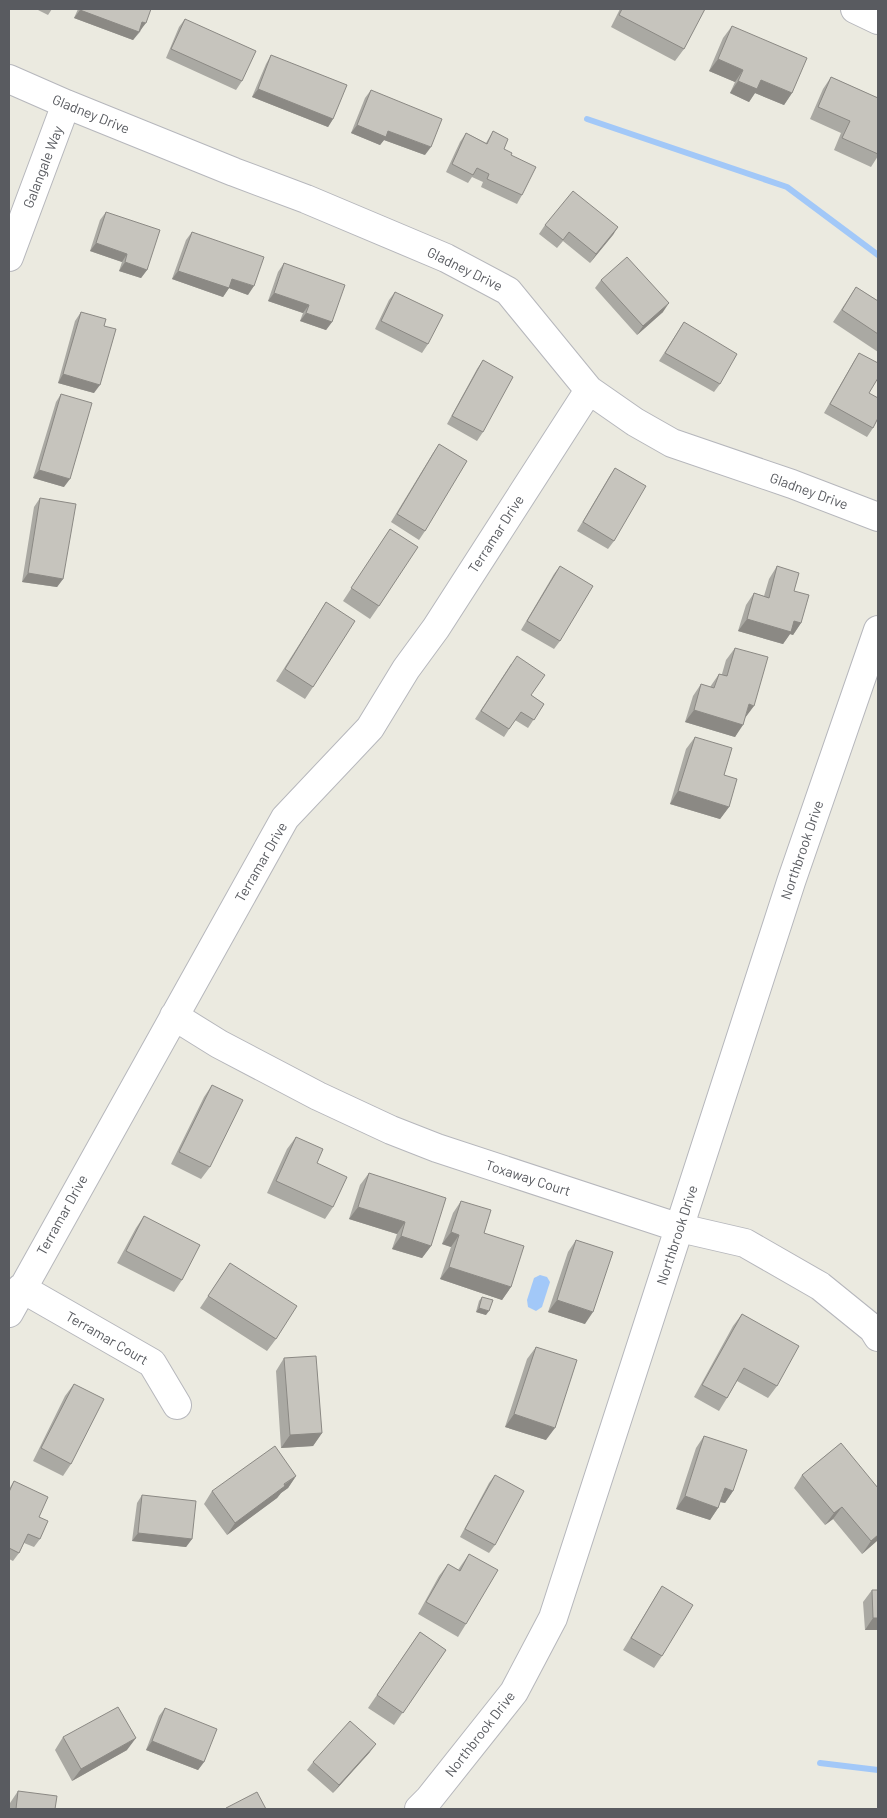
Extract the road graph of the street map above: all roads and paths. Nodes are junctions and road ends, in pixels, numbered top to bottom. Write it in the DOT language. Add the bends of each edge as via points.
graph roads {
  1 [pos="855,9"];
  2 [pos="878,20"];
  3 [pos="9,79"];
  4 [pos="66,104"];
  5 [pos="9,257"];
  6 [pos="589,390"];
  7 [pos="878,517"];
  8 [pos="878,630"];
  9 [pos="174,1016"];
  10 [pos="680,1228"];
  11 [pos="21,1288"];
  12 [pos="9,1313"];
  13 [pos="878,1337"];
  14 [pos="176,1405"];
  15 [pos="419,1809"];
  1 -- 2 [label="street"];
  3 -- 4 [label="street, Gladney Drive"];
  4 -- 5 [label="street, Galangale Way"];
  4 -- 6 [label="street, Gladney Drive" via="446,258 508,291"];
  6 -- 7 [label="street, Gladney Drive" via="672,443"];
  6 -- 9 [label="street, Terramar Drive" via="370,728 285,818"];
  8 -- 10 [label="street, Northbrook Drive" via="791,882"];
  9 -- 10 [label="street, Toxaway Court" via="218,1044 391,1130"];
  9 -- 11 [label="street, Terramar Drive"];
  10 -- 13 [label="street, Toxaway Court" via="745,1243 820,1286 873,1329"];
  10 -- 15 [label="street, Northbrook Drive" via="553,1618 514,1692"];
  11 -- 12 [label="street, Terramar Drive"];
  11 -- 14 [label="street, Terramar Court" via="152,1363"];
}
